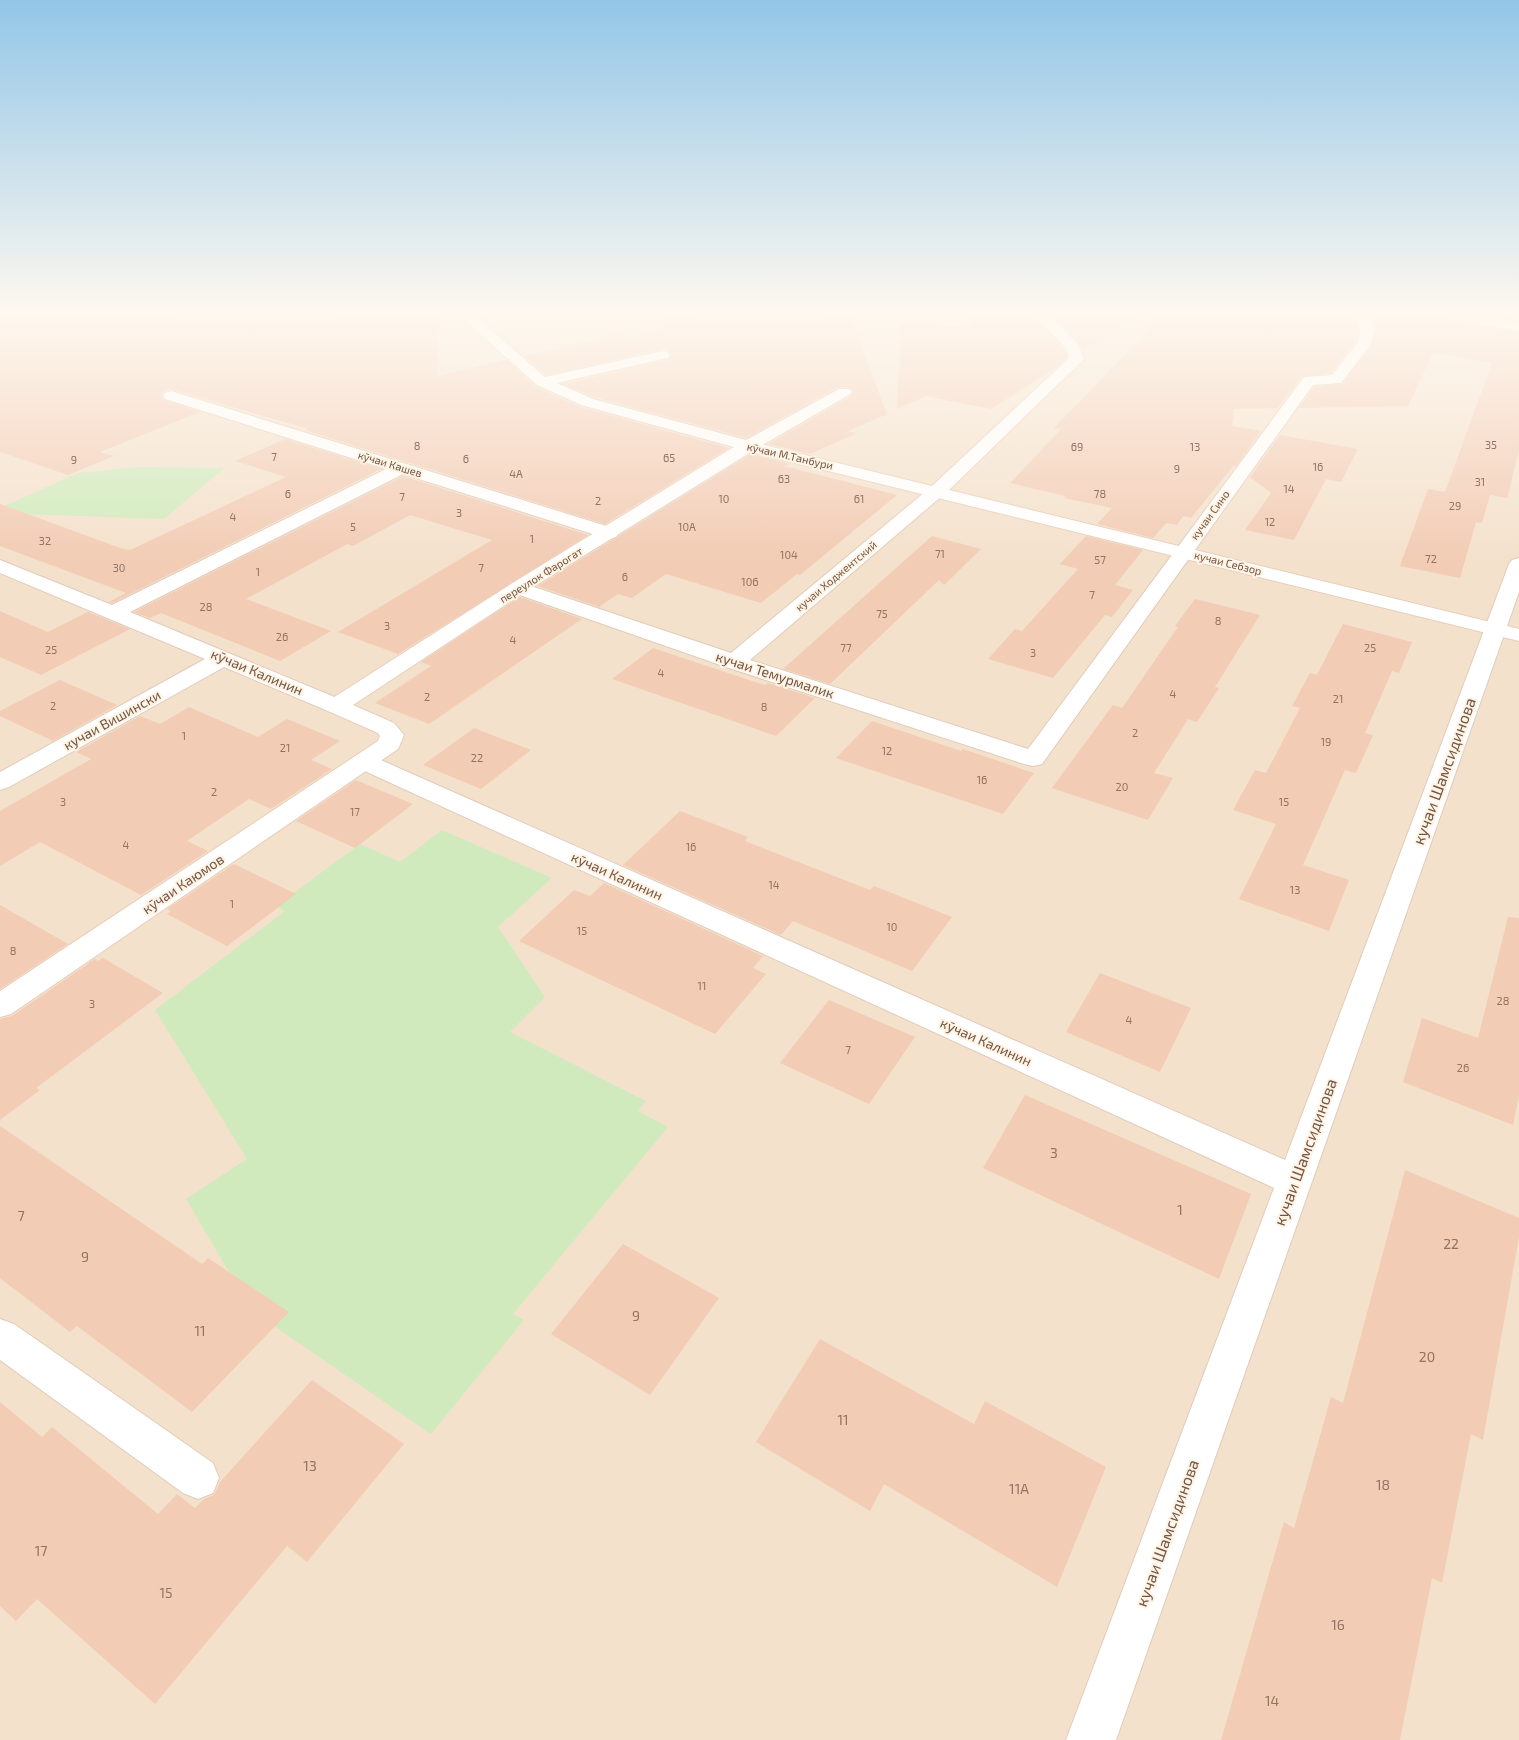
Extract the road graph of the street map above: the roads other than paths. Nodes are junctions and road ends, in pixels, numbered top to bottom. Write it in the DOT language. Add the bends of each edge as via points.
graph roads {
  1 [pos="171,396"];
  2 [pos="573,396"];
  3 [pos="837,396"];
  4 [pos="1037,396"];
  5 [pos="1297,396"];
  6 [pos="748,446"];
  7 [pos="401,468"];
  8 [pos="937,490"];
  9 [pos="609,533"];
  10 [pos="1184,552"];
  11 [pos="1519,564"];
  12 [pos="0,566"];
  13 [pos="518,588"];
  14 [pos="114,612"];
  15 [pos="1507,632"];
  16 [pos="224,658"];
  17 [pos="734,662"];
  18 [pos="336,706"];
  19 [pos="1033,759"];
  20 [pos="365,762"];
  21 [pos="0,782"];
  22 [pos="0,1006"];
  23 [pos="1294,1181"];
  24 [pos="0,1337"];
  25 [pos="198,1478"];
  26 [pos="1091,1740"];
  1 -- 7 [label="street, кӯчаи Кашев"];
  2 -- 6 [label="street, кӯчаи М.Танбури"];
  3 -- 6 [label="street, переулок Фарогат"];
  4 -- 8 [label="street, кучаи Ходжентский"];
  5 -- 10 [label="street, кучаи Сино"];
  6 -- 8 [label="street, кӯчаи М.Танбури"];
  6 -- 9 [label="street, переулок Фарогат"];
  7 -- 9 [label="street, кӯчаи Кашев"];
  7 -- 14 [label="street"];
  8 -- 10 [label="street, кучаи Себзор"];
  8 -- 17 [label="street, кучаи Ходжентский"];
  9 -- 13 [label="street, переулок Фарогат"];
  10 -- 15 [label="street, кучаи Себзор"];
  10 -- 19 [label="street, кучаи Сино"];
  11 -- 15 [label="street, кучаи Шамсидинова"];
  12 -- 14 [label="street, кӯчаи Калинин"];
  13 -- 17 [label="street, кучаи Темурмалик"];
  13 -- 18 [label="street, переулок Фарогат"];
  14 -- 16 [label="street, кӯчаи Калинин"];
  15 -- 23 [label="street, кучаи Шамсидинова"];
  16 -- 18 [label="street, кӯчаи Калинин"];
  16 -- 21 [label="street, кучаи Вишински"];
  17 -- 19 [label="street, кучаи Темурмалик"];
  18 -- 20 [label="street, кӯчаи Калинин" via="386,728 392,735 389,744"];
  20 -- 22 [label="street, кӯчаи Каюмов"];
  20 -- 23 [label="street, кӯчаи Калинин"];
  23 -- 26 [label="street, кучаи Шамсидинова"];
  24 -- 25 [label="street"];
}
